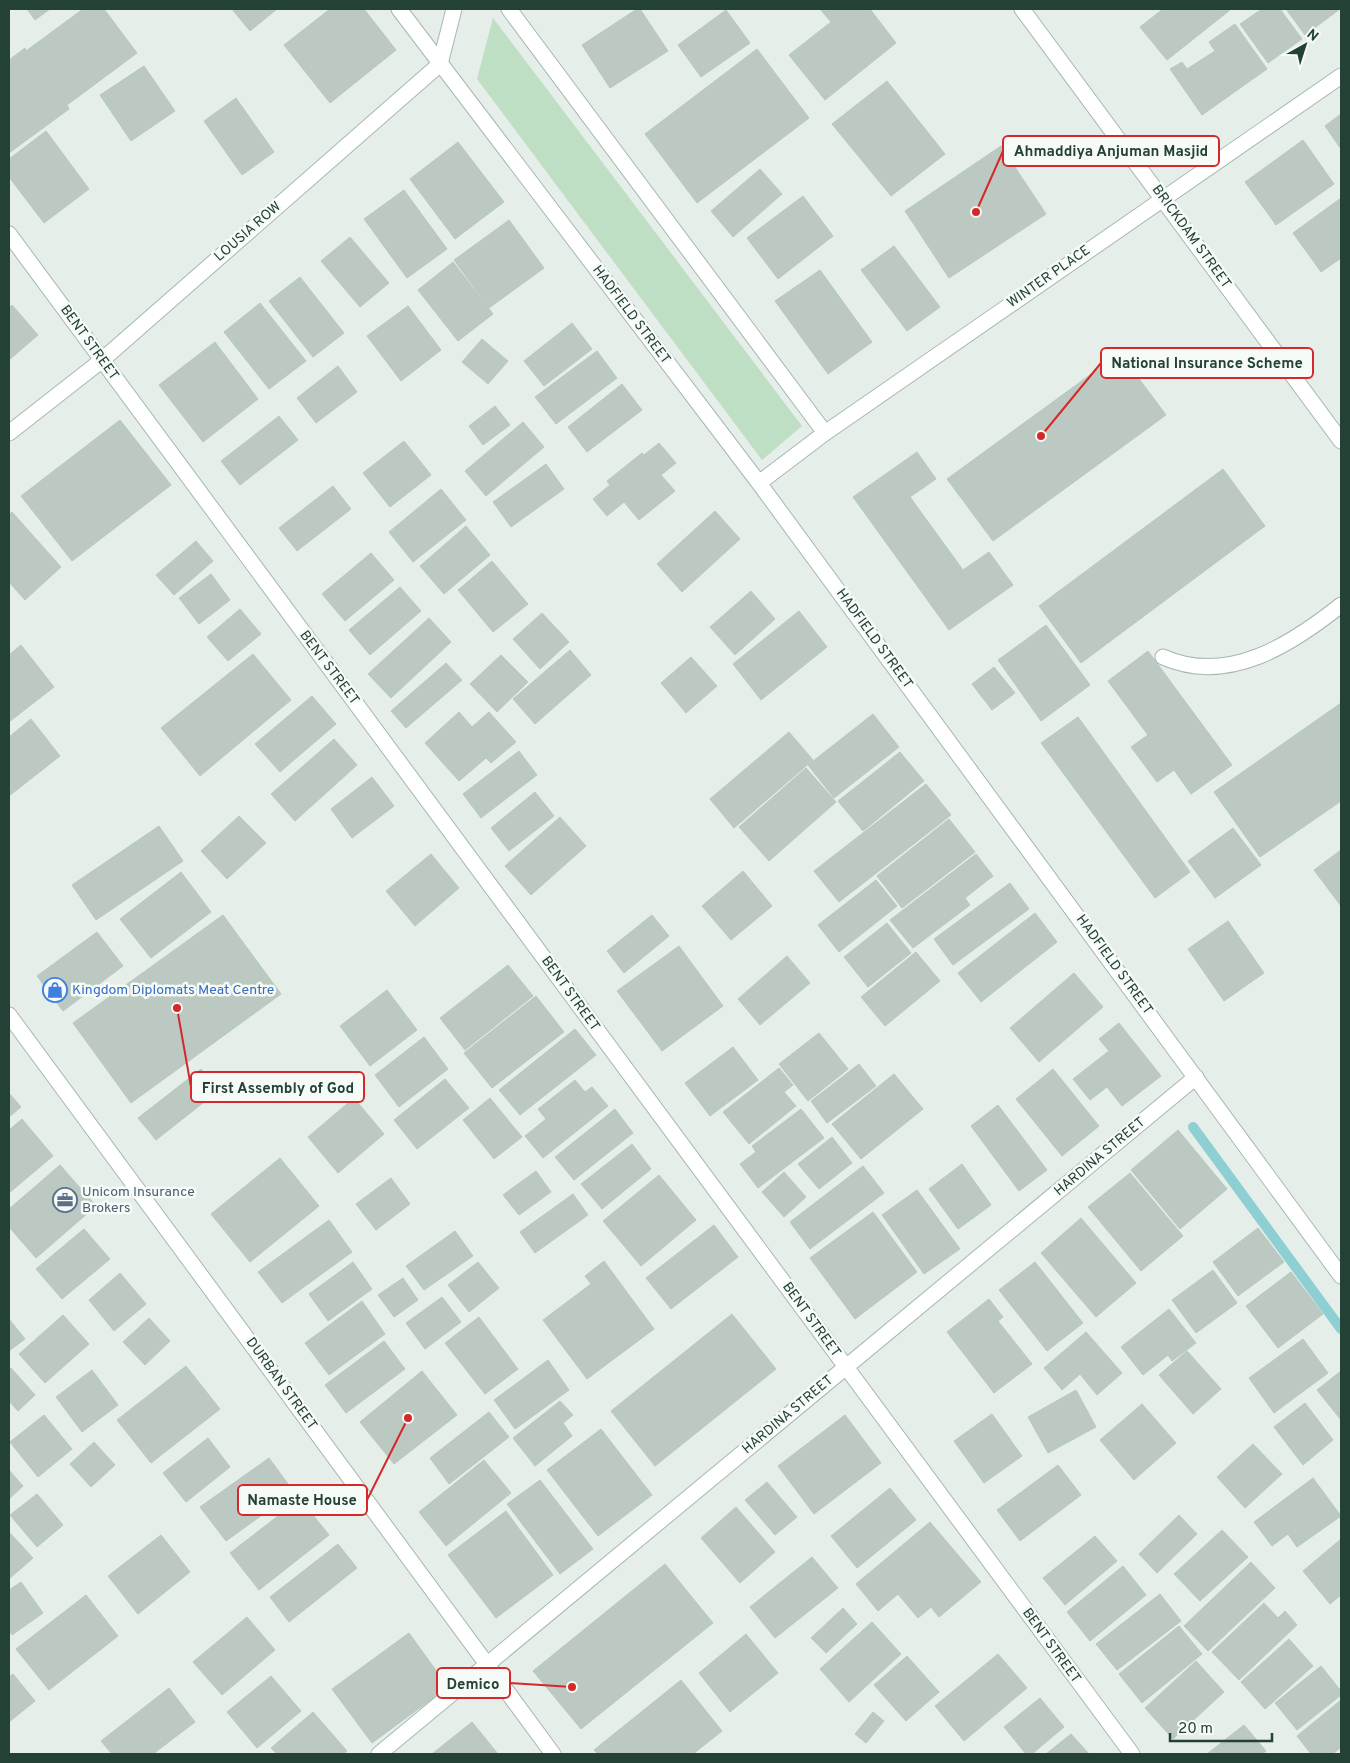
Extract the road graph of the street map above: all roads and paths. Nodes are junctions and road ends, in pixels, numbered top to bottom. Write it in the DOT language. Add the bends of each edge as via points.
graph roads {
  1 [pos="399,9"];
  2 [pos="454,9"];
  3 [pos="509,9"];
  4 [pos="1022,9"];
  5 [pos="440,64"];
  6 [pos="1341,76"];
  7 [pos="1162,198"];
  8 [pos="9,234"];
  9 [pos="102,361"];
  10 [pos="9,433"];
  11 [pos="825,433"];
  12 [pos="1341,441"];
  13 [pos="759,484"];
  14 [pos="1341,605"];
  15 [pos="1163,657"];
  16 [pos="9,1014"];
  17 [pos="1196,1077"];
  18 [pos="1341,1276"];
  19 [pos="846,1367"];
  20 [pos="487,1665"];
  21 [pos="379,1754"];
  22 [pos="553,1754"];
  23 [pos="1132,1754"];
  1 -- 5 [label="street, HADFIELD STREET"];
  2 -- 5 [label="street"];
  3 -- 11 [label="street"];
  4 -- 7 [label="street, BRICKDAM STREET"];
  5 -- 9 [label="street, LOUSIA ROW"];
  5 -- 13 [label="street, HADFIELD STREET"];
  6 -- 7 [label="street, WINTER PLACE"];
  7 -- 11 [label="street, WINTER PLACE"];
  7 -- 12 [label="street, BRICKDAM STREET"];
  8 -- 9 [label="street, BENT STREET"];
  9 -- 10 [label="street, LOUSIA ROW"];
  9 -- 19 [label="street, BENT STREET"];
  11 -- 13 [label="street, WINTER PLACE"];
  13 -- 17 [label="street, HADFIELD STREET"];
  14 -- 15 [label="street" via="1291,642 1236,664 1195,667"];
  16 -- 20 [label="street, DURBAN STREET"];
  17 -- 18 [label="street, HADFIELD STREET"];
  17 -- 19 [label="street, HARDINA STREET"];
  19 -- 20 [label="street, HARDINA STREET"];
  19 -- 23 [label="street, BENT STREET"];
  20 -- 21 [label="street, HARDINA STREET"];
  20 -- 22 [label="street, DURBAN STREET"];
}
